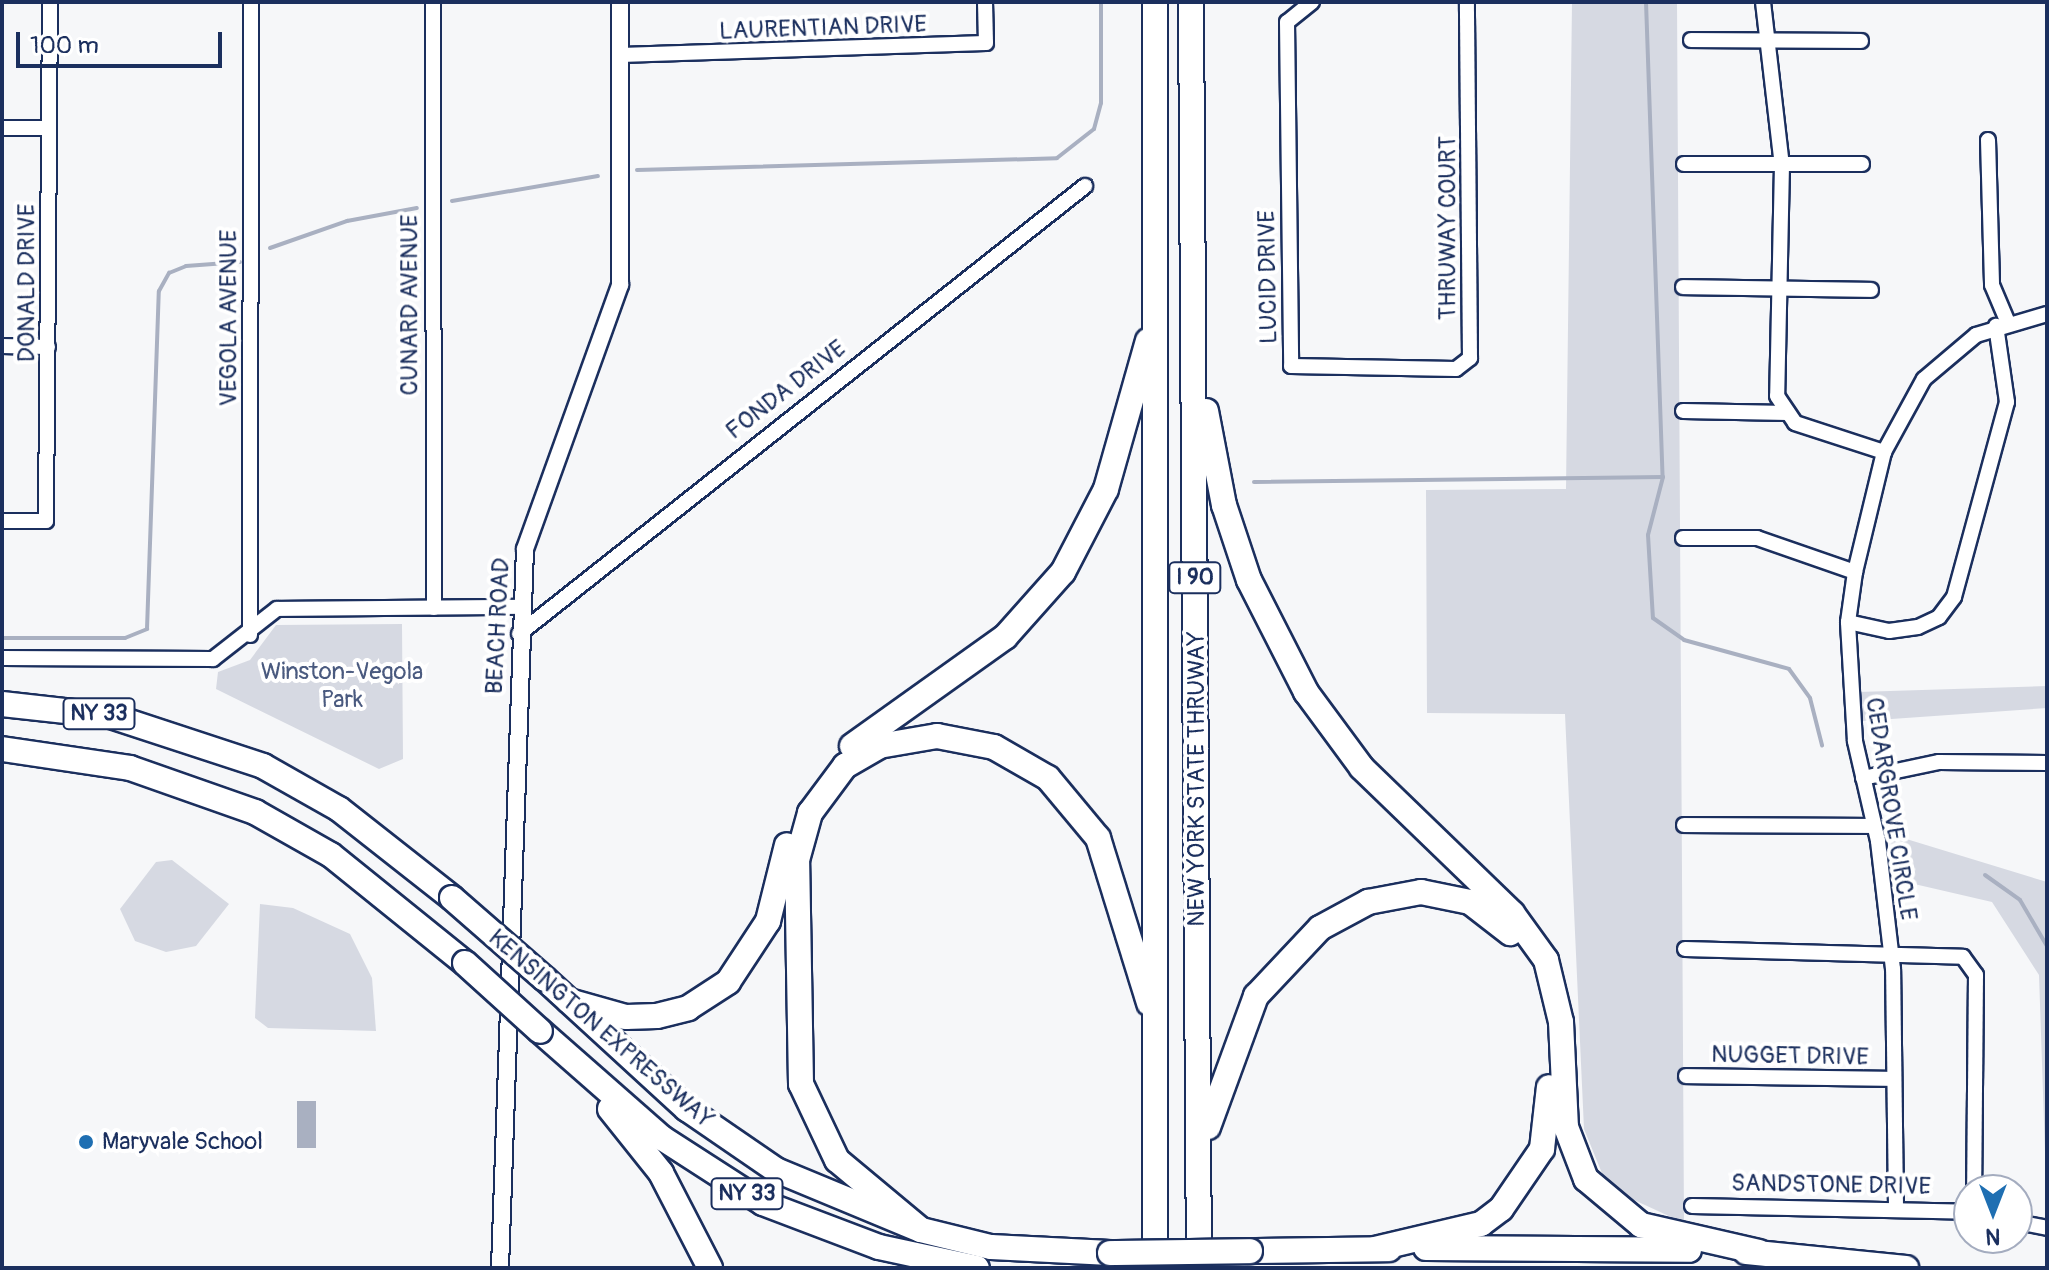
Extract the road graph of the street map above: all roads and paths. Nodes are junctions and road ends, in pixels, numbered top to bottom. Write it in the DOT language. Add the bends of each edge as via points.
graph roads {
  1 [pos="50,2"];
  2 [pos="251,2"];
  3 [pos="433,2"];
  4 [pos="620,2"];
  5 [pos="985,2"];
  6 [pos="1155,2"];
  7 [pos="1191,2"];
  8 [pos="1312,2"];
  9 [pos="1467,2"];
  10 [pos="1763,2"];
  11 [pos="1691,40"];
  12 [pos="1770,40"];
  13 [pos="1861,41"];
  14 [pos="620,55"];
  15 [pos="2,128"];
  16 [pos="49,128"];
  17 [pos="1988,140"];
  18 [pos="1684,164"];
  19 [pos="1862,164"];
  20 [pos="1782,165"];
  21 [pos="1085,186"];
  22 [pos="1683,287"];
  23 [pos="1781,288"];
  24 [pos="1871,290"];
  25 [pos="1157,302"];
  26 [pos="2047,314"];
  27 [pos="2001,324"];
  28 [pos="2,346"];
  29 [pos="48,347"];
  30 [pos="1194,349"];
  31 [pos="1377,367"];
  32 [pos="1683,411"];
  33 [pos="1788,413"];
  34 [pos="1884,452"];
  35 [pos="2,521"];
  36 [pos="1683,538"];
  37 [pos="1855,572"];
  38 [pos="520,607"];
  39 [pos="434,608"];
  40 [pos="1848,622"];
  41 [pos="519,634"];
  42 [pos="250,635"];
  43 [pos="2,658"];
  44 [pos="2,704"];
  45 [pos="2,749"];
  46 [pos="2047,763"];
  47 [pos="1863,778"];
  48 [pos="1684,825"];
  49 [pos="1874,826"];
  50 [pos="1685,949"];
  51 [pos="1891,954"];
  52 [pos="569,1001"];
  53 [pos="1157,1036"];
  54 [pos="548,1038"];
  55 [pos="1686,1076"];
  56 [pos="1894,1079"];
  57 [pos="1200,1154"];
  58 [pos="1974,1174"];
  59 [pos="1692,1206"];
  60 [pos="1896,1207"];
  61 [pos="1953,1211"];
  62 [pos="921,1230"];
  63 [pos="1375,1249"];
  64 [pos="1759,1252"];
  65 [pos="500,1268"];
  66 [pos="710,1268"];
  67 [pos="977,1268"];
  68 [pos="1155,1268"];
  69 [pos="1199,1268"];
  70 [pos="1906,1268"];
  1 -- 16 [label="street, DONALD DRIVE"];
  2 -- 42 [label="street, VEGOLA AVENUE"];
  3 -- 39 [label="street, CUNARD AVENUE"];
  4 -- 14 [label="street, BEACH ROAD"];
  5 -- 14 [label="street, LAURENTIAN DRIVE" via="986,43"];
  6 -- 25 [label="highway, NEW YORK STATE THRUWAY / I 90"];
  7 -- 30 [label="highway, NEW YORK STATE THRUWAY / I 90"];
  8 -- 31 [label="street, LUCID DRIVE" via="1287,22 1291,366"];
  9 -- 31 [label="street, THRUWAY COURT" via="1470,358 1456,369"];
  10 -- 12 [label="street"];
  11 -- 12 [label="street"];
  12 -- 13 [label="street"];
  12 -- 20 [label="street"];
  14 -- 38 [label="street, BEACH ROAD" via="620,285 525,549"];
  15 -- 16 [label="street"];
  16 -- 29 [label="street, DONALD DRIVE"];
  17 -- 27 [label="street" via="1992,285"];
  18 -- 20 [label="street"];
  19 -- 20 [label="street"];
  20 -- 23 [label="street"];
  21 -- 41 [label="street, FONDA DRIVE"];
  22 -- 23 [label="street"];
  23 -- 24 [label="street"];
  23 -- 33 [label="street" via="1777,396"];
  25 -- 52 [label="highway" via="1116,461 1063,572 1005,637 823,772 797,812 768,921 742,967 688,1008 657,1016 626,1017"];
  25 -- 53 [label="highway, NEW YORK STATE THRUWAY / I 90"];
  26 -- 27 [label="street, CEDARGROVE CIRCLE"];
  27 -- 34 [label="street, CEDARGROVE CIRCLE" via="1958,346 1924,379"];
  27 -- 40 [label="street" via="2007,402 1954,597 1939,617 1918,627 1889,631"];
  28 -- 29 [label="street"];
  29 -- 35 [label="street, DONALD DRIVE" via="46,521"];
  30 -- 57 [label="highway, NEW YORK STATE THRUWAY / I 90"];
  30 -- 64 [label="highway" via="1224,505 1249,580 1300,682 1362,768 1512,913 1546,960 1561,1022 1566,1127 1586,1179 1641,1225"];
  32 -- 33 [label="street"];
  33 -- 34 [label="street" via="1795,423"];
  34 -- 37 [label="street, CEDARGROVE CIRCLE"];
  36 -- 37 [label="street" via="1757,538"];
  37 -- 40 [label="street, CEDARGROVE CIRCLE"];
  38 -- 39 [label="street"];
  38 -- 41 [label="street, BEACH ROAD"];
  39 -- 42 [label="street" via="277,609"];
  40 -- 47 [label="street, CEDARGROVE CIRCLE"];
  41 -- 65 [label="street, BEACH ROAD"];
  42 -- 43 [label="street" via="213,659"];
  44 -- 52 [label="highway, KENSINGTON EXPRESSWAY / NY 33, bridge" via="111,716 263,766 339,809 452,898"];
  45 -- 54 [label="highway, KENSINGTON EXPRESSWAY / NY 33, bridge" via="130,768 255,812 331,855"];
  46 -- 47 [label="street" via="1939,762"];
  47 -- 49 [label="street, CEDARGROVE CIRCLE"];
  48 -- 49 [label="street"];
  49 -- 51 [label="street, CEDARGROVE CIRCLE"];
  50 -- 51 [label="street"];
  51 -- 56 [label="street, CEDARGROVE CIRCLE"];
  51 -- 58 [label="street" via="1955,954 1976,975"];
  52 -- 62 [label="highway, KENSINGTON EXPRESSWAY / NY 33" via="727,1139 776,1170"];
  53 -- 62 [label="highway" via="1112,868 1083,814 1048,778 994,747 937,736 879,746 845,766 810,813 797,860 801,1084 837,1160"];
  53 -- 68 [label="highway, NEW YORK STATE THRUWAY / I 90"];
  54 -- 66 [label="highway" via="661,1173"];
  54 -- 67 [label="highway, KENSINGTON EXPRESSWAY / NY 33" via="662,1138 763,1203 879,1247"];
  55 -- 56 [label="street, NUGGET DRIVE"];
  56 -- 60 [label="street, CEDARGROVE CIRCLE"];
  57 -- 63 [label="highway" via="1256,996 1296,947 1344,913 1392,895 1421,892 1470,902 1514,936 1546,998 1549,1108 1542,1149 1516,1194 1481,1224"];
  57 -- 69 [label="highway, NEW YORK STATE THRUWAY / I 90"];
  59 -- 60 [label="street, SANDSTONE DRIVE"];
  60 -- 61 [label="street, SANDSTONE DRIVE"];
  62 -- 63 [label="highway, KENSINGTON EXPRESSWAY / NY 33, bridge" via="991,1247 1110,1253"];
  63 -- 64 [label="highway, KENSINGTON EXPRESSWAY / NY 33"];
  64 -- 70 [label="highway, KENSINGTON EXPRESSWAY / NY 33"];
}
